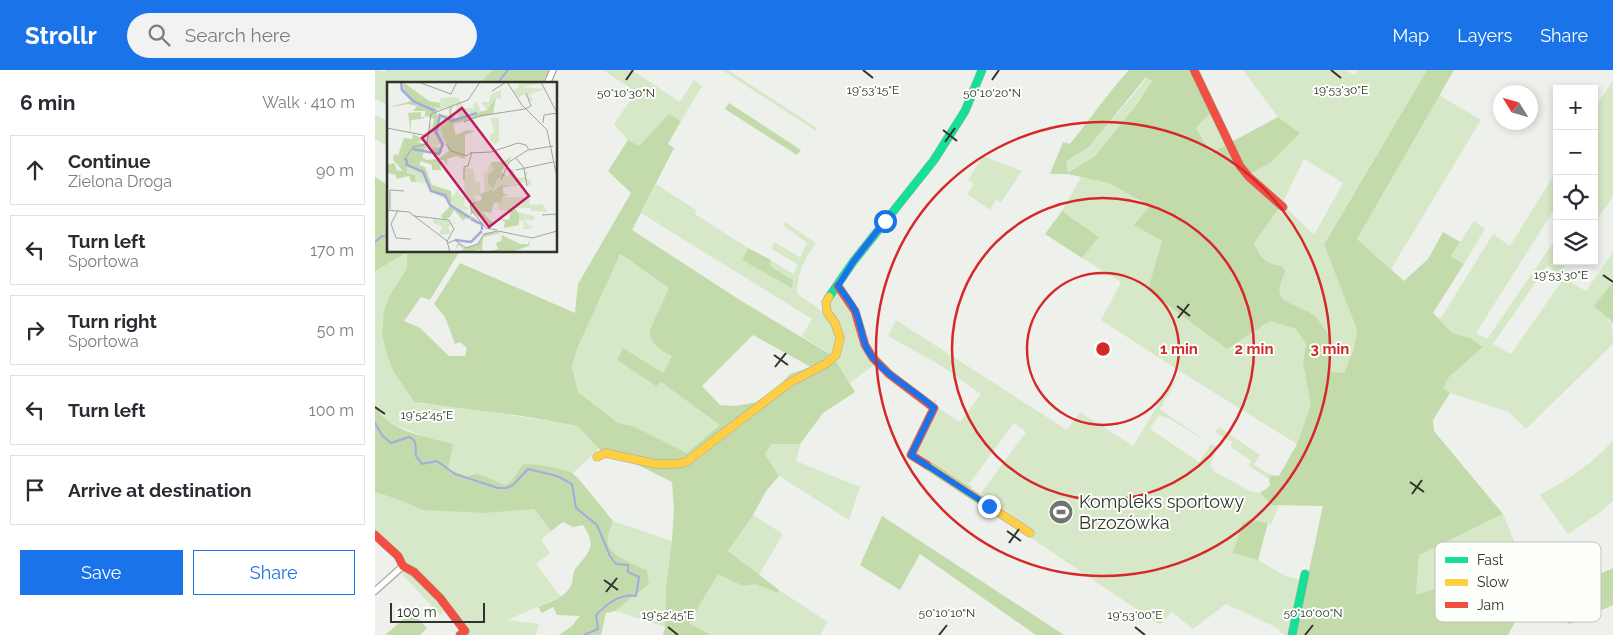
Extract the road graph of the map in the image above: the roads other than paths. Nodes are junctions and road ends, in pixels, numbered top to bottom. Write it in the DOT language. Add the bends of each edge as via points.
graph roads {
  1 [pos="553,70"];
  2 [pos="982,70"];
  3 [pos="1194,70"];
  4 [pos="548,82"];
  5 [pos="1283,207"];
  6 [pos="838,286"];
  7 [pos="597,457"];
  8 [pos="1030,533"];
  9 [pos="375,535"];
  10 [pos="403,566"];
  11 [pos="1305,574"];
  12 [pos="375,591"];
  13 [pos="462,633"];
  14 [pos="1292,635"];
  1 -- 4 [label="street"];
  2 -- 6 [label="street" via="965,111 934,160 853,262"];
  3 -- 5 [label="street" via="1240,166"];
  6 -- 7 [label="street" via="826,302 827,312 840,338 835,355 827,363 789,383 686,462 654,464 605,453"];
  6 -- 8 [label="street" via="850,302 863,340 875,360 934,408 911,455"];
  9 -- 10 [label="street" via="398,556"];
  10 -- 12 [label="street"];
  10 -- 13 [label="street" via="414,572 440,598 457,619"];
  11 -- 14 [label="street"];
}
